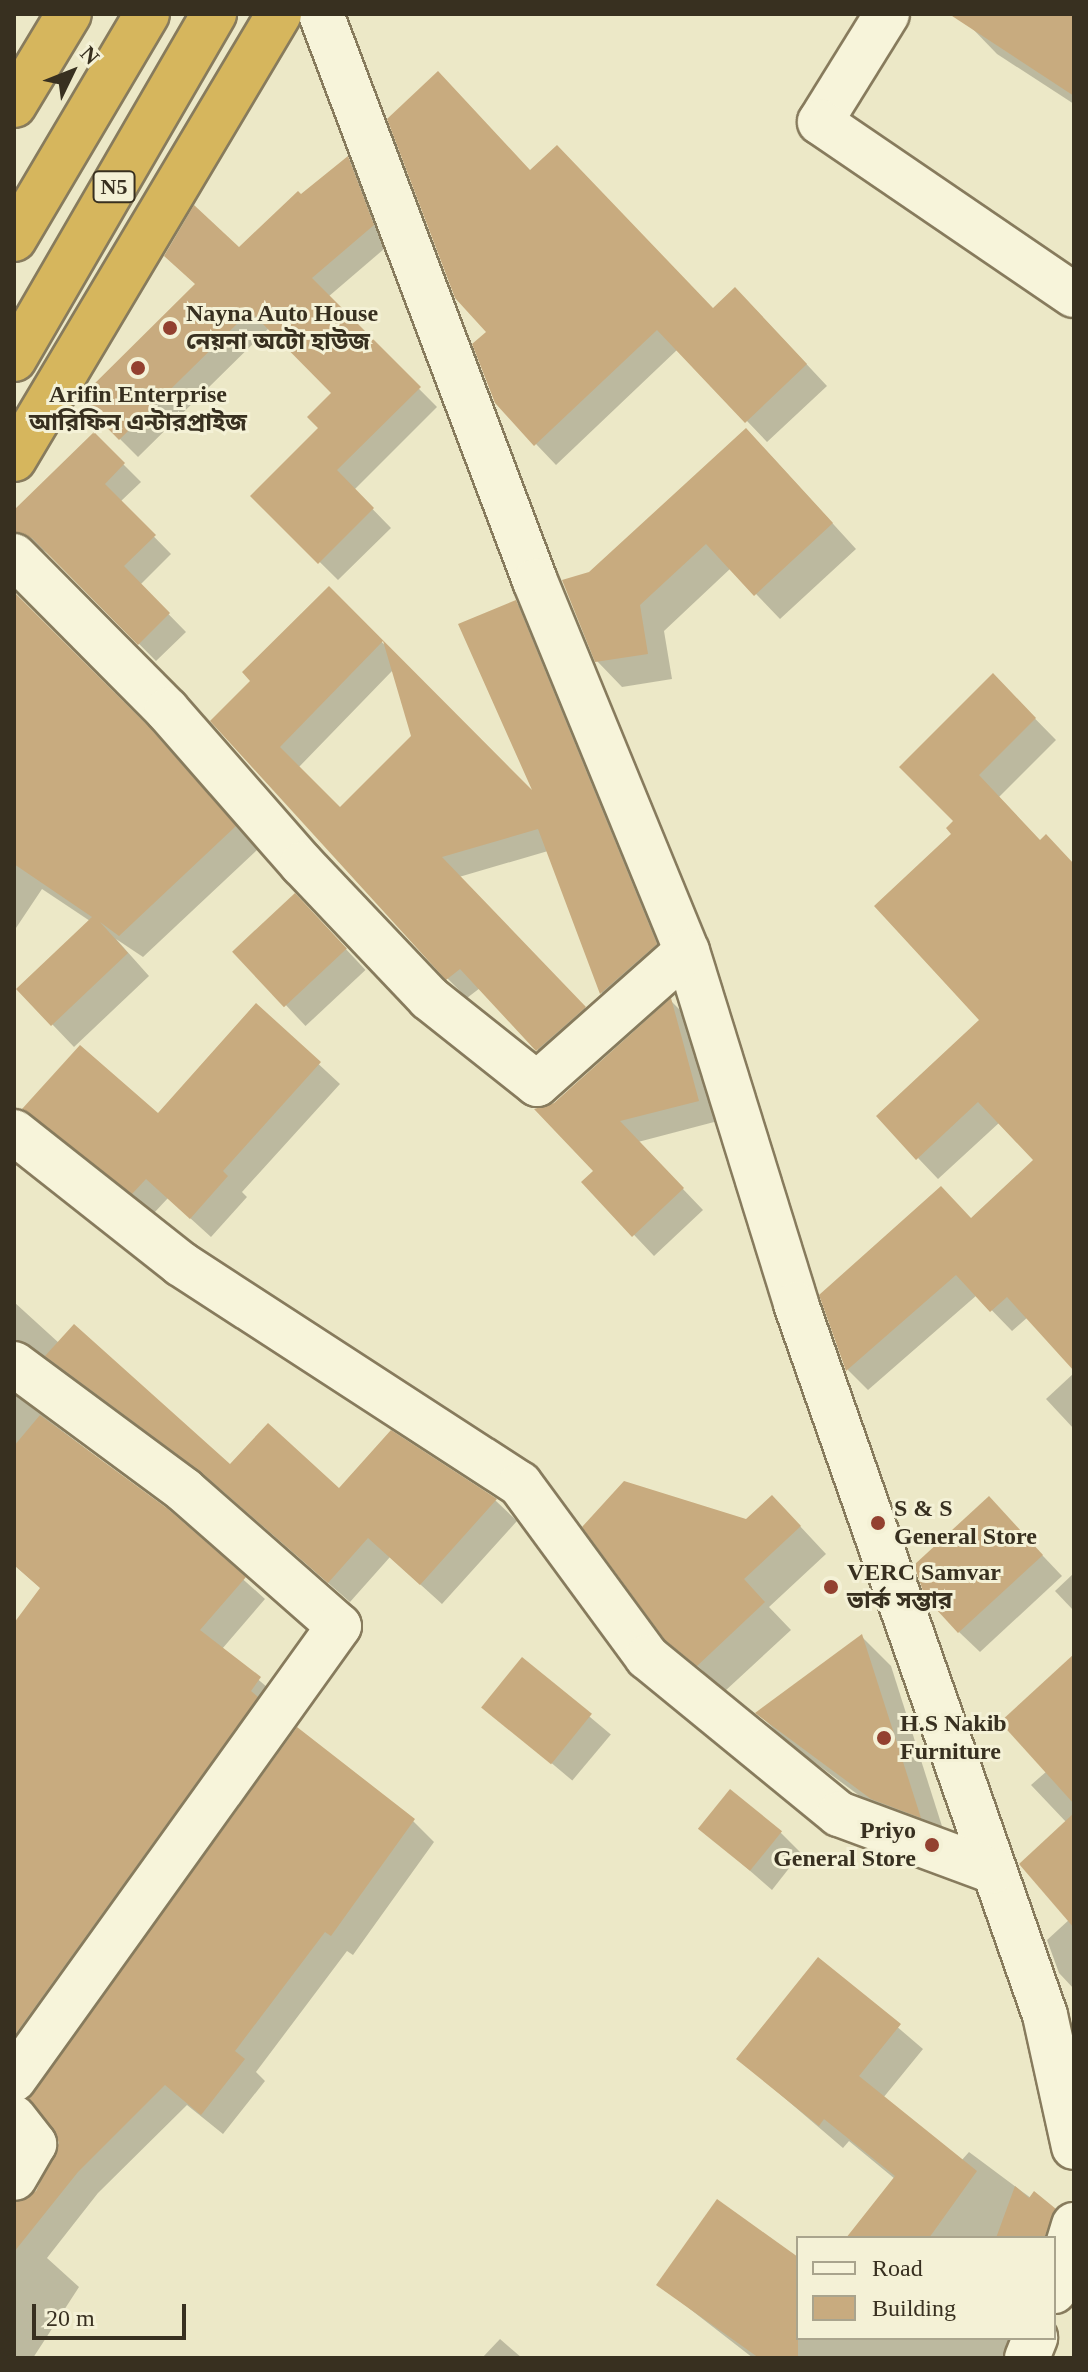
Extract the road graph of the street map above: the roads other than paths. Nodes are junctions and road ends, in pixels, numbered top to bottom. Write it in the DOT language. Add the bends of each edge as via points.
graph roads {
  1 [pos="69,14"];
  2 [pos="147,14"];
  3 [pos="214,14"];
  4 [pos="279,14"];
  5 [pos="321,14"];
  6 [pos="887,14"];
  7 [pos="14,105"];
  8 [pos="14,239"];
  9 [pos="1074,295"];
  10 [pos="14,359"];
  11 [pos="14,459"];
  12 [pos="14,556"];
  13 [pos="687,951"];
  14 [pos="14,1132"];
  15 [pos="14,1364"];
  16 [pos="993,1871"];
  17 [pos="1063,2041"];
  18 [pos="14,2079"];
  19 [pos="14,2118"];
  20 [pos="1074,2147"];
  21 [pos="14,2178"];
  22 [pos="1074,2225"];
  23 [pos="1056,2284"];
  1 -- 7 [label="highway"];
  2 -- 8 [label="highway, N5"];
  3 -- 10 [label="highway, N5"];
  4 -- 11 [label="highway"];
  5 -- 13 [label="street" via="535,581"];
  6 -- 9 [label="street" via="820,122"];
  12 -- 13 [label="street" via="167,710 429,998 537,1084"];
  13 -- 16 [label="street" via="796,1304"];
  14 -- 16 [label="street" via="181,1264 520,1484 647,1657 839,1814"];
  15 -- 18 [label="street" via="184,1490 339,1626"];
  16 -- 17 [label="street"];
  17 -- 20 [label="street"];
  19 -- 21 [label="street" via="34,2144"];
  22 -- 23 [label="street"];
}
